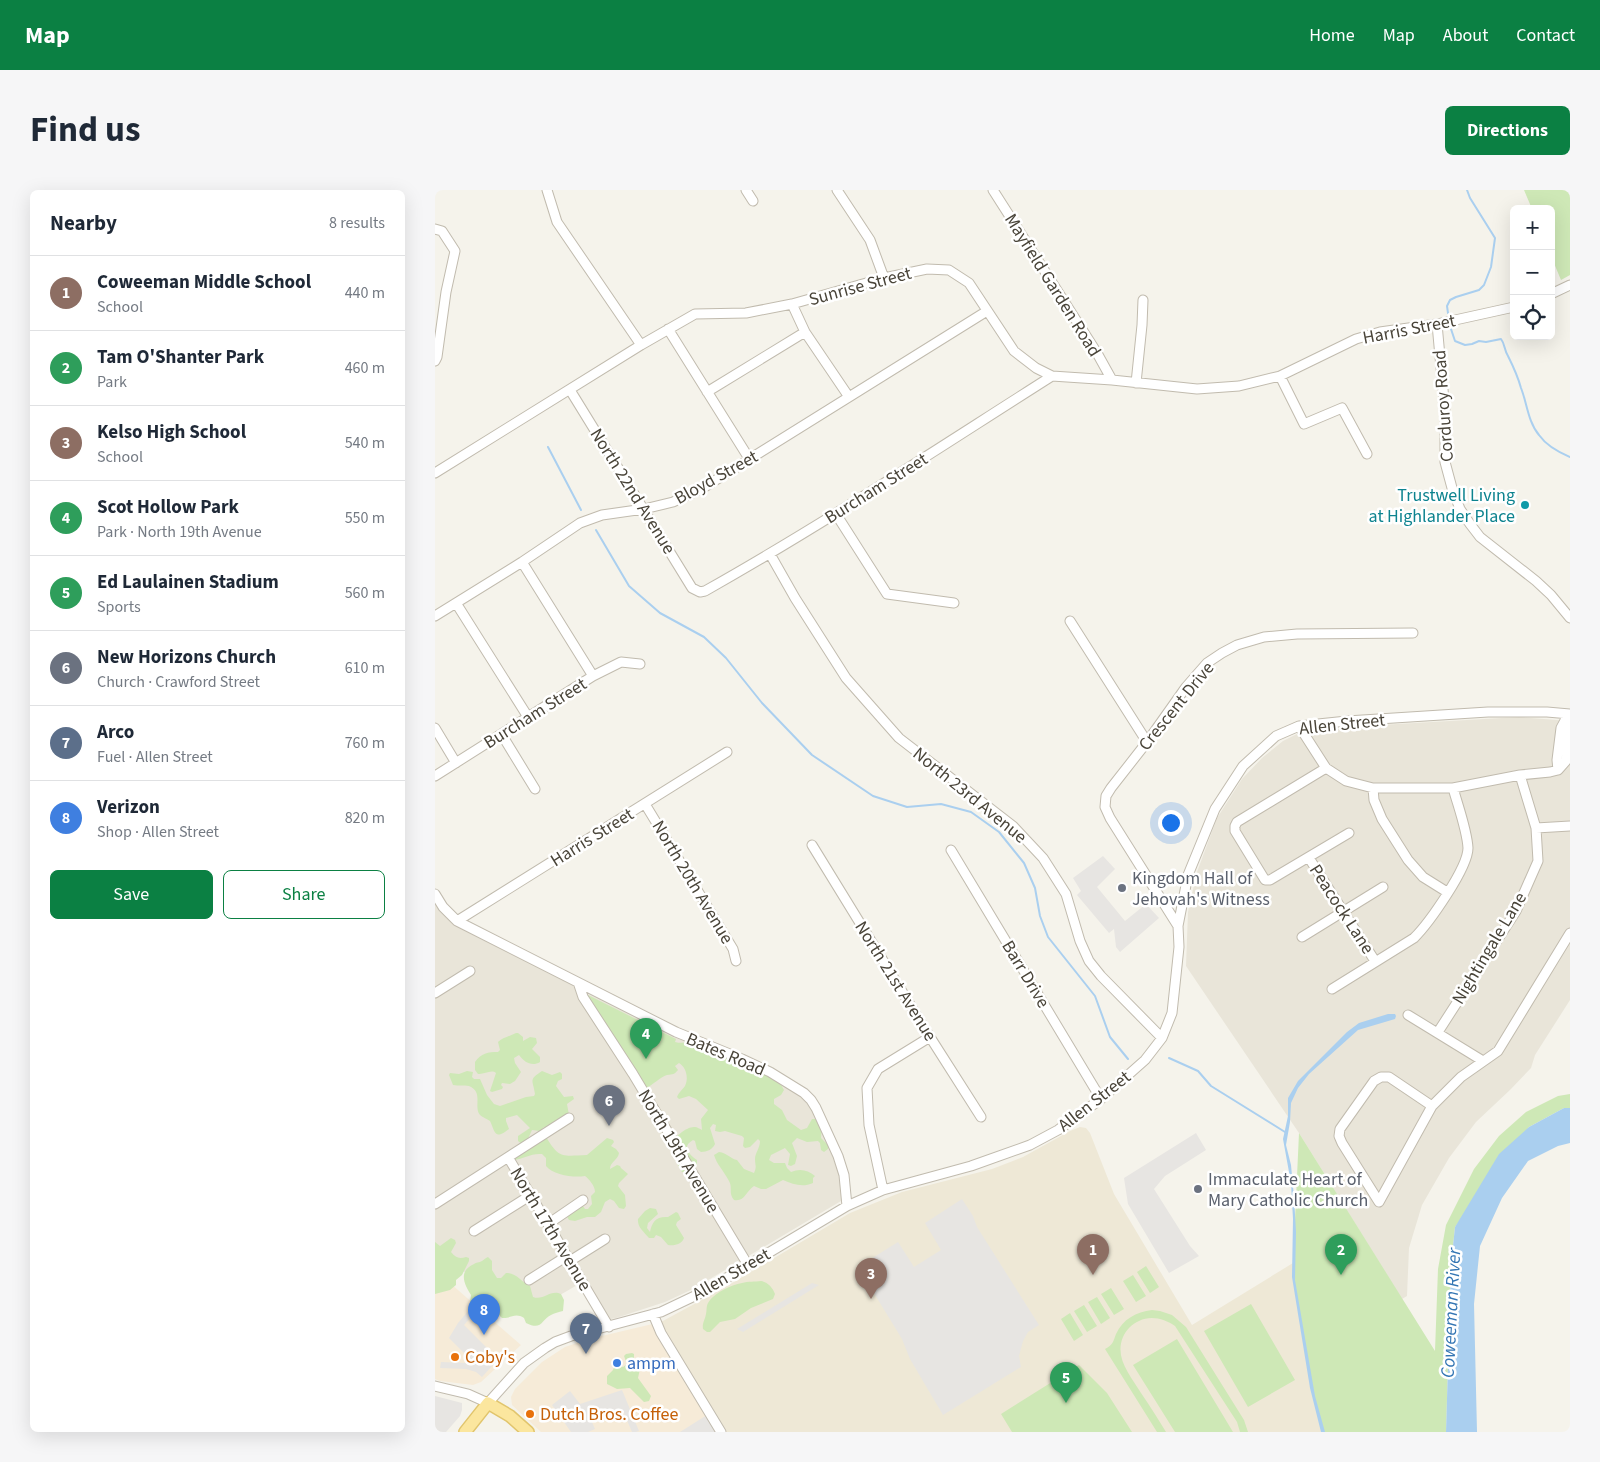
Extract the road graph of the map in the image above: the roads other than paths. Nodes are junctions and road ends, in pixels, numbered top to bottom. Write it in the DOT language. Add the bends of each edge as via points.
graph roads {
  1 [pos="547,190"];
  2 [pos="746,190"];
  3 [pos="837,190"];
  4 [pos="993,190"];
  5 [pos="753,200"];
  6 [pos="435,229"];
  7 [pos="884,278"];
  8 [pos="1570,285"];
  9 [pos="1555,292"];
  10 [pos="1143,300"];
  11 [pos="792,304"];
  12 [pos="1510,308"];
  13 [pos="987,312"];
  14 [pos="1437,324"];
  15 [pos="668,329"];
  16 [pos="805,332"];
  17 [pos="641,345"];
  18 [pos="435,361"];
  19 [pos="1052,376"];
  20 [pos="1281,376"];
  21 [pos="1112,380"];
  22 [pos="1136,383"];
  23 [pos="570,390"];
  24 [pos="707,392"];
  25 [pos="849,397"];
  26 [pos="1367,454"];
  27 [pos="750,460"];
  28 [pos="435,473"];
  29 [pos="645,509"];
  30 [pos="836,514"];
  31 [pos="771,554"];
  32 [pos="523,562"];
  33 [pos="697,592"];
  34 [pos="456,603"];
  35 [pos="954,603"];
  36 [pos="435,616"];
  37 [pos="1570,618"];
  38 [pos="1070,621"];
  39 [pos="1413,633"];
  40 [pos="640,664"];
  41 [pos="593,676"];
  42 [pos="1569,714"];
  43 [pos="528,717"];
  44 [pos="1299,726"];
  45 [pos="435,728"];
  46 [pos="502,735"];
  47 [pos="1147,742"];
  48 [pos="727,752"];
  49 [pos="456,763"];
  50 [pos="1326,768"];
  51 [pos="1520,775"];
  52 [pos="435,776"];
  53 [pos="1373,788"];
  54 [pos="1453,788"];
  55 [pos="535,789"];
  56 [pos="645,804"];
  57 [pos="1570,826"];
  58 [pos="1536,828"];
  59 [pos="1349,833"];
  60 [pos="812,845"];
  61 [pos="951,850"];
  62 [pos="1309,858"];
  63 [pos="1383,887"];
  64 [pos="1447,892"];
  65 [pos="435,894"];
  66 [pos="1343,912"];
  67 [pos="457,921"];
  68 [pos="1178,926"];
  69 [pos="1570,933"];
  70 [pos="1302,937"];
  71 [pos="736,961"];
  72 [pos="1375,961"];
  73 [pos="470,971"];
  74 [pos="579,985"];
  75 [pos="1331,989"];
  76 [pos="435,993"];
  77 [pos="1408,1015"];
  78 [pos="1437,1032"];
  79 [pos="930,1037"];
  80 [pos="1161,1038"];
  81 [pos="1483,1061"];
  82 [pos="1101,1098"];
  83 [pos="1433,1106"];
  84 [pos="981,1116"];
  85 [pos="569,1118"];
  86 [pos="508,1157"];
  87 [pos="883,1190"];
  88 [pos="531,1195"];
  89 [pos="583,1200"];
  90 [pos="435,1204"];
  91 [pos="847,1206"];
  92 [pos="548,1224"];
  93 [pos="474,1231"];
  94 [pos="605,1239"];
  95 [pos="569,1258"];
  96 [pos="748,1265"];
  97 [pos="529,1280"];
  98 [pos="653,1314"];
  99 [pos="609,1327"];
  100 [pos="435,1386"];
  101 [pos="488,1402"];
  102 [pos="465,1432"];
  103 [pos="528,1432"];
  104 [pos="721,1432"];
  1 -- 17 [label="street" via="557,222"];
  2 -- 5 [label="street"];
  3 -- 7 [label="street" via="870,240"];
  4 -- 21 [label="street, Mayfield Garden Road"];
  6 -- 18 [label="street" via="442,231 455,252"];
  7 -- 11 [label="street, Sunrise Street"];
  7 -- 13 [label="street, Sunrise Street" via="927,269 949,270 969,283"];
  8 -- 9 [label="street"];
  10 -- 22 [label="street"];
  11 -- 15 [label="street, Sunrise Street" via="746,313 695,314"];
  11 -- 16 [label="street"];
  12 -- 14 [label="street, Harris Street"];
  13 -- 19 [label="street, Sunrise Street" via="1014,351"];
  13 -- 25 [label="street, Bloyd Street"];
  14 -- 20 [label="street, Harris Street" via="1380,332 1356,339"];
  14 -- 37 [label="street, Corduroy Road" via="1445,411 1445,462 1460,509 1481,538 1536,581"];
  15 -- 17 [label="street, Sunrise Street"];
  15 -- 24 [label="street"];
  16 -- 24 [label="street"];
  16 -- 25 [label="street"];
  17 -- 23 [label="street, Sunrise Street"];
  19 -- 21 [label="street, Sunrise Street"];
  19 -- 30 [label="street, Burcham Street"];
  20 -- 22 [label="street, Sunrise Street" via="1239,386 1197,389"];
  20 -- 26 [label="street" via="1304,424 1342,408"];
  21 -- 22 [label="street, Sunrise Street"];
  23 -- 28 [label="street, Sunrise Street"];
  23 -- 29 [label="street, North 22nd Avenue"];
  24 -- 27 [label="street"];
  25 -- 27 [label="street, Bloyd Street"];
  27 -- 29 [label="street, Bloyd Street" via="687,496"];
  29 -- 32 [label="street, Bloyd Street" via="591,518"];
  29 -- 33 [label="street, North 22nd Avenue"];
  30 -- 31 [label="street, Burcham Street"];
  30 -- 35 [label="street" via="887,594"];
  31 -- 33 [label="street, Burcham Street" via="705,591"];
  31 -- 80 [label="street, North 23rd Avenue" via="846,678 899,738 1013,826 1043,858 1066,894 1089,961"];
  32 -- 34 [label="street, Bloyd Street"];
  32 -- 41 [label="street"];
  34 -- 36 [label="street, Bloyd Street"];
  34 -- 43 [label="street"];
  38 -- 47 [label="street"];
  39 -- 47 [label="street, Crescent Drive" via="1297,634 1264,637 1237,645 1207,663"];
  40 -- 41 [label="street, Burcham Street" via="621,662"];
  41 -- 43 [label="street, Burcham Street"];
  42 -- 44 [label="street, Allen Street" via="1488,712"];
  42 -- 51 [label="street" via="1561,728 1558,770"];
  43 -- 46 [label="street, Burcham Street"];
  44 -- 50 [label="street"];
  44 -- 68 [label="street, Allen Street" via="1276,736 1243,766 1215,809 1188,874"];
  45 -- 49 [label="street"];
  46 -- 49 [label="street, Burcham Street"];
  46 -- 55 [label="street"];
  47 -- 68 [label="street, Crescent Drive" via="1106,796 1105,807"];
  48 -- 56 [label="street, Harris Street"];
  49 -- 52 [label="street, Burcham Street"];
  50 -- 53 [label="street" via="1346,781"];
  50 -- 62 [label="street, Peacock Lane" via="1235,826 1265,880"];
  51 -- 54 [label="street"];
  51 -- 58 [label="street, Nightingale Lane"];
  53 -- 54 [label="street"];
  53 -- 64 [label="street" via="1382,819 1408,860 1423,877"];
  54 -- 64 [label="street" via="1468,850"];
  56 -- 67 [label="street, Harris Street"];
  56 -- 71 [label="street, North 20th Avenue" via="733,949"];
  57 -- 58 [label="street"];
  58 -- 78 [label="street, Nightingale Lane" via="1538,861 1516,911"];
  59 -- 62 [label="street, Peacock Lane"];
  60 -- 79 [label="street, North 21st Avenue"];
  61 -- 82 [label="street, Barr Drive"];
  62 -- 66 [label="street, Peacock Lane"];
  63 -- 66 [label="street"];
  64 -- 72 [label="street" via="1415,938"];
  65 -- 67 [label="street"];
  66 -- 70 [label="street"];
  66 -- 72 [label="street, Peacock Lane"];
  67 -- 74 [label="street, Bates Road"];
  68 -- 80 [label="street, Allen Street" via="1172,1013"];
  69 -- 81 [label="street" via="1498,1050"];
  72 -- 75 [label="street"];
  73 -- 76 [label="street"];
  74 -- 91 [label="street, Bates Road" via="675,1032 742,1059 804,1093 816,1108 838,1156 844,1175"];
  74 -- 96 [label="street, North 19th Avenue" via="583,997"];
  77 -- 78 [label="street"];
  78 -- 81 [label="street"];
  79 -- 84 [label="street, North 21st Avenue"];
  79 -- 87 [label="street" via="878,1069 867,1088 869,1125"];
  80 -- 82 [label="street, Allen Street" via="1145,1060"];
  81 -- 83 [label="street" via="1461,1077"];
  82 -- 87 [label="street, Allen Street" via="1058,1130 1030,1145 981,1163"];
  83 -- 83 [label="street" via="1379,1202 1342,1143 1340,1129 1374,1081 1381,1077 1389,1077"];
  85 -- 86 [label="street"];
  86 -- 88 [label="street, North 17th Avenue"];
  86 -- 90 [label="street"];
  87 -- 91 [label="street, Allen Street"];
  88 -- 92 [label="street, North 17th Avenue"];
  88 -- 93 [label="street"];
  89 -- 92 [label="street"];
  91 -- 96 [label="street, Allen Street"];
  92 -- 95 [label="street, North 17th Avenue"];
  94 -- 95 [label="street"];
  95 -- 97 [label="street"];
  95 -- 99 [label="street, North 17th Avenue"];
  96 -- 98 [label="street, Allen Street" via="703,1292"];
  98 -- 99 [label="street, Allen Street"];
  98 -- 104 [label="street"];
  99 -- 101 [label="street, Allen Street" via="571,1336 545,1348 524,1363"];
  100 -- 101 [label="street"];
  101 -- 102 [label="main road, Allen Street"];
  101 -- 103 [label="main road"];
}
